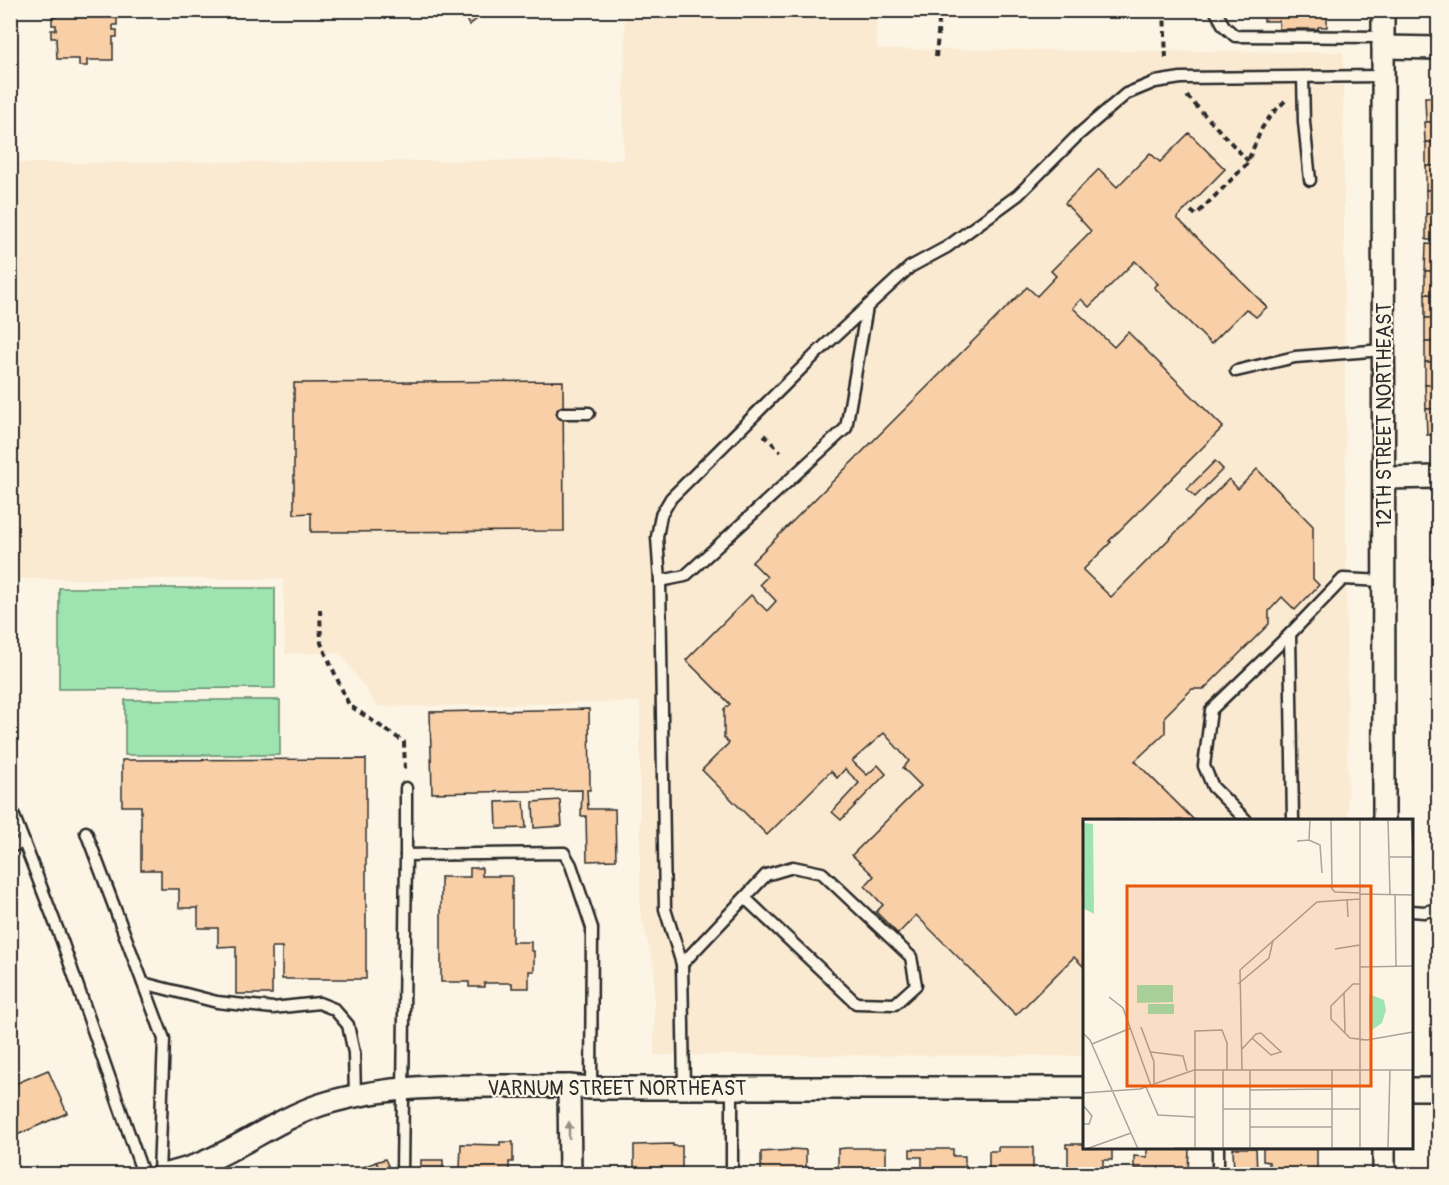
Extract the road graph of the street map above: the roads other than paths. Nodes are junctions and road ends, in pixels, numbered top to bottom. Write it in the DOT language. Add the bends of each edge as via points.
graph roads {
  1 [pos="1215,10"];
  2 [pos="1383,10"];
  3 [pos="1383,42"];
  4 [pos="1438,48"];
  5 [pos="1383,76"];
  6 [pos="1303,77"];
  7 [pos="1310,180"];
  8 [pos="867,308"];
  9 [pos="1383,350"];
  10 [pos="1236,371"];
  11 [pos="589,412"];
  12 [pos="563,413"];
  13 [pos="1438,477"];
  14 [pos="1384,478"];
  15 [pos="660,581"];
  16 [pos="1384,581"];
  17 [pos="1290,634"];
  18 [pos="406,788"];
  19 [pos="10,807"];
  20 [pos="1245,819"];
  21 [pos="1293,819"];
  22 [pos="1384,819"];
  23 [pos="86,832"];
  24 [pos="24,842"];
  25 [pos="10,847"];
  26 [pos="406,855"];
  27 [pos="745,898"];
  28 [pos="1438,909"];
  29 [pos="1413,911"];
  30 [pos="682,964"];
  31 [pos="143,983"];
  32 [pos="569,1086"];
  33 [pos="401,1088"];
  34 [pos="591,1088"];
  35 [pos="684,1088"];
  36 [pos="732,1088"];
  37 [pos="1083,1089"];
  38 [pos="1413,1089"];
  39 [pos="1438,1089"];
  40 [pos="355,1096"];
  41 [pos="1218,1149"];
  42 [pos="1384,1149"];
  43 [pos="143,1174"];
  44 [pos="159,1174"];
  45 [pos="166,1174"];
  46 [pos="402,1174"];
  47 [pos="570,1174"];
  48 [pos="732,1174"];
  49 [pos="1218,1174"];
  50 [pos="1384,1174"];
  1 -- 3 [label="lane" via="1224,27 1235,36"];
  2 -- 3 [label="street, 12TH STREET NORTHEAST"];
  3 -- 4 [label="street"];
  3 -- 5 [label="street, 12TH STREET NORTHEAST"];
  5 -- 6 [label="lane"];
  5 -- 9 [label="street, 12TH STREET NORTHEAST"];
  6 -- 7 [label="lane"];
  6 -- 8 [label="lane" via="1181,78 1155,82 1126,94 1018,195 947,247 910,267"];
  8 -- 15 [label="lane" via="671,498 661,515 657,537"];
  8 -- 15 [label="lane" via="846,428 685,576"];
  9 -- 10 [label="lane" via="1311,354"];
  9 -- 14 [label="street, 12TH STREET NORTHEAST"];
  11 -- 12 [label="lane"];
  13 -- 14 [label="street"];
  14 -- 16 [label="street, 12TH STREET NORTHEAST"];
  15 -- 30 [label="lane" via="665,909"];
  16 -- 17 [label="lane" via="1343,579"];
  16 -- 22 [label="street, 12TH STREET NORTHEAST"];
  17 -- 20 [label="lane" via="1211,710 1204,766 1213,787"];
  17 -- 21 [label="lane"];
  18 -- 26 [label="lane"];
  19 -- 24 [label="lane"];
  23 -- 31 [label="lane"];
  24 -- 25 [label="lane"];
  24 -- 43 [label="lane"];
  26 -- 33 [label="lane"];
  26 -- 34 [label="lane" via="564,853 592,928"];
  27 -- 27 [label="lane" via="766,875 794,867 822,873 911,957 916,985 894,1004 856,1003"];
  27 -- 30 [label="lane"];
  28 -- 29 [label="lane"];
  30 -- 35 [label="lane"];
  31 -- 40 [label="lane" via="217,1002 273,1008 319,1003 334,1009 348,1025 354,1053"];
  31 -- 44 [label="lane" via="164,1039"];
  32 -- 33 [label="street, VARNUM STREET NORTHEAST"];
  32 -- 34 [label="street, VARNUM STREET NORTHEAST"];
  47 -- 32 [label="street, one-way"];
  33 -- 40 [label="street, VARNUM STREET NORTHEAST"];
  33 -- 46 [label="lane"];
  34 -- 35 [label="street, VARNUM STREET NORTHEAST"];
  35 -- 36 [label="street, VARNUM STREET NORTHEAST"];
  36 -- 37 [label="street, VARNUM STREET NORTHEAST"];
  36 -- 48 [label="lane"];
  38 -- 39 [label="street"];
  40 -- 45 [label="street, VARNUM STREET NORTHEAST" via="310,1109 201,1162"];
  41 -- 49 [label="lane"];
  42 -- 50 [label="street"];
}
